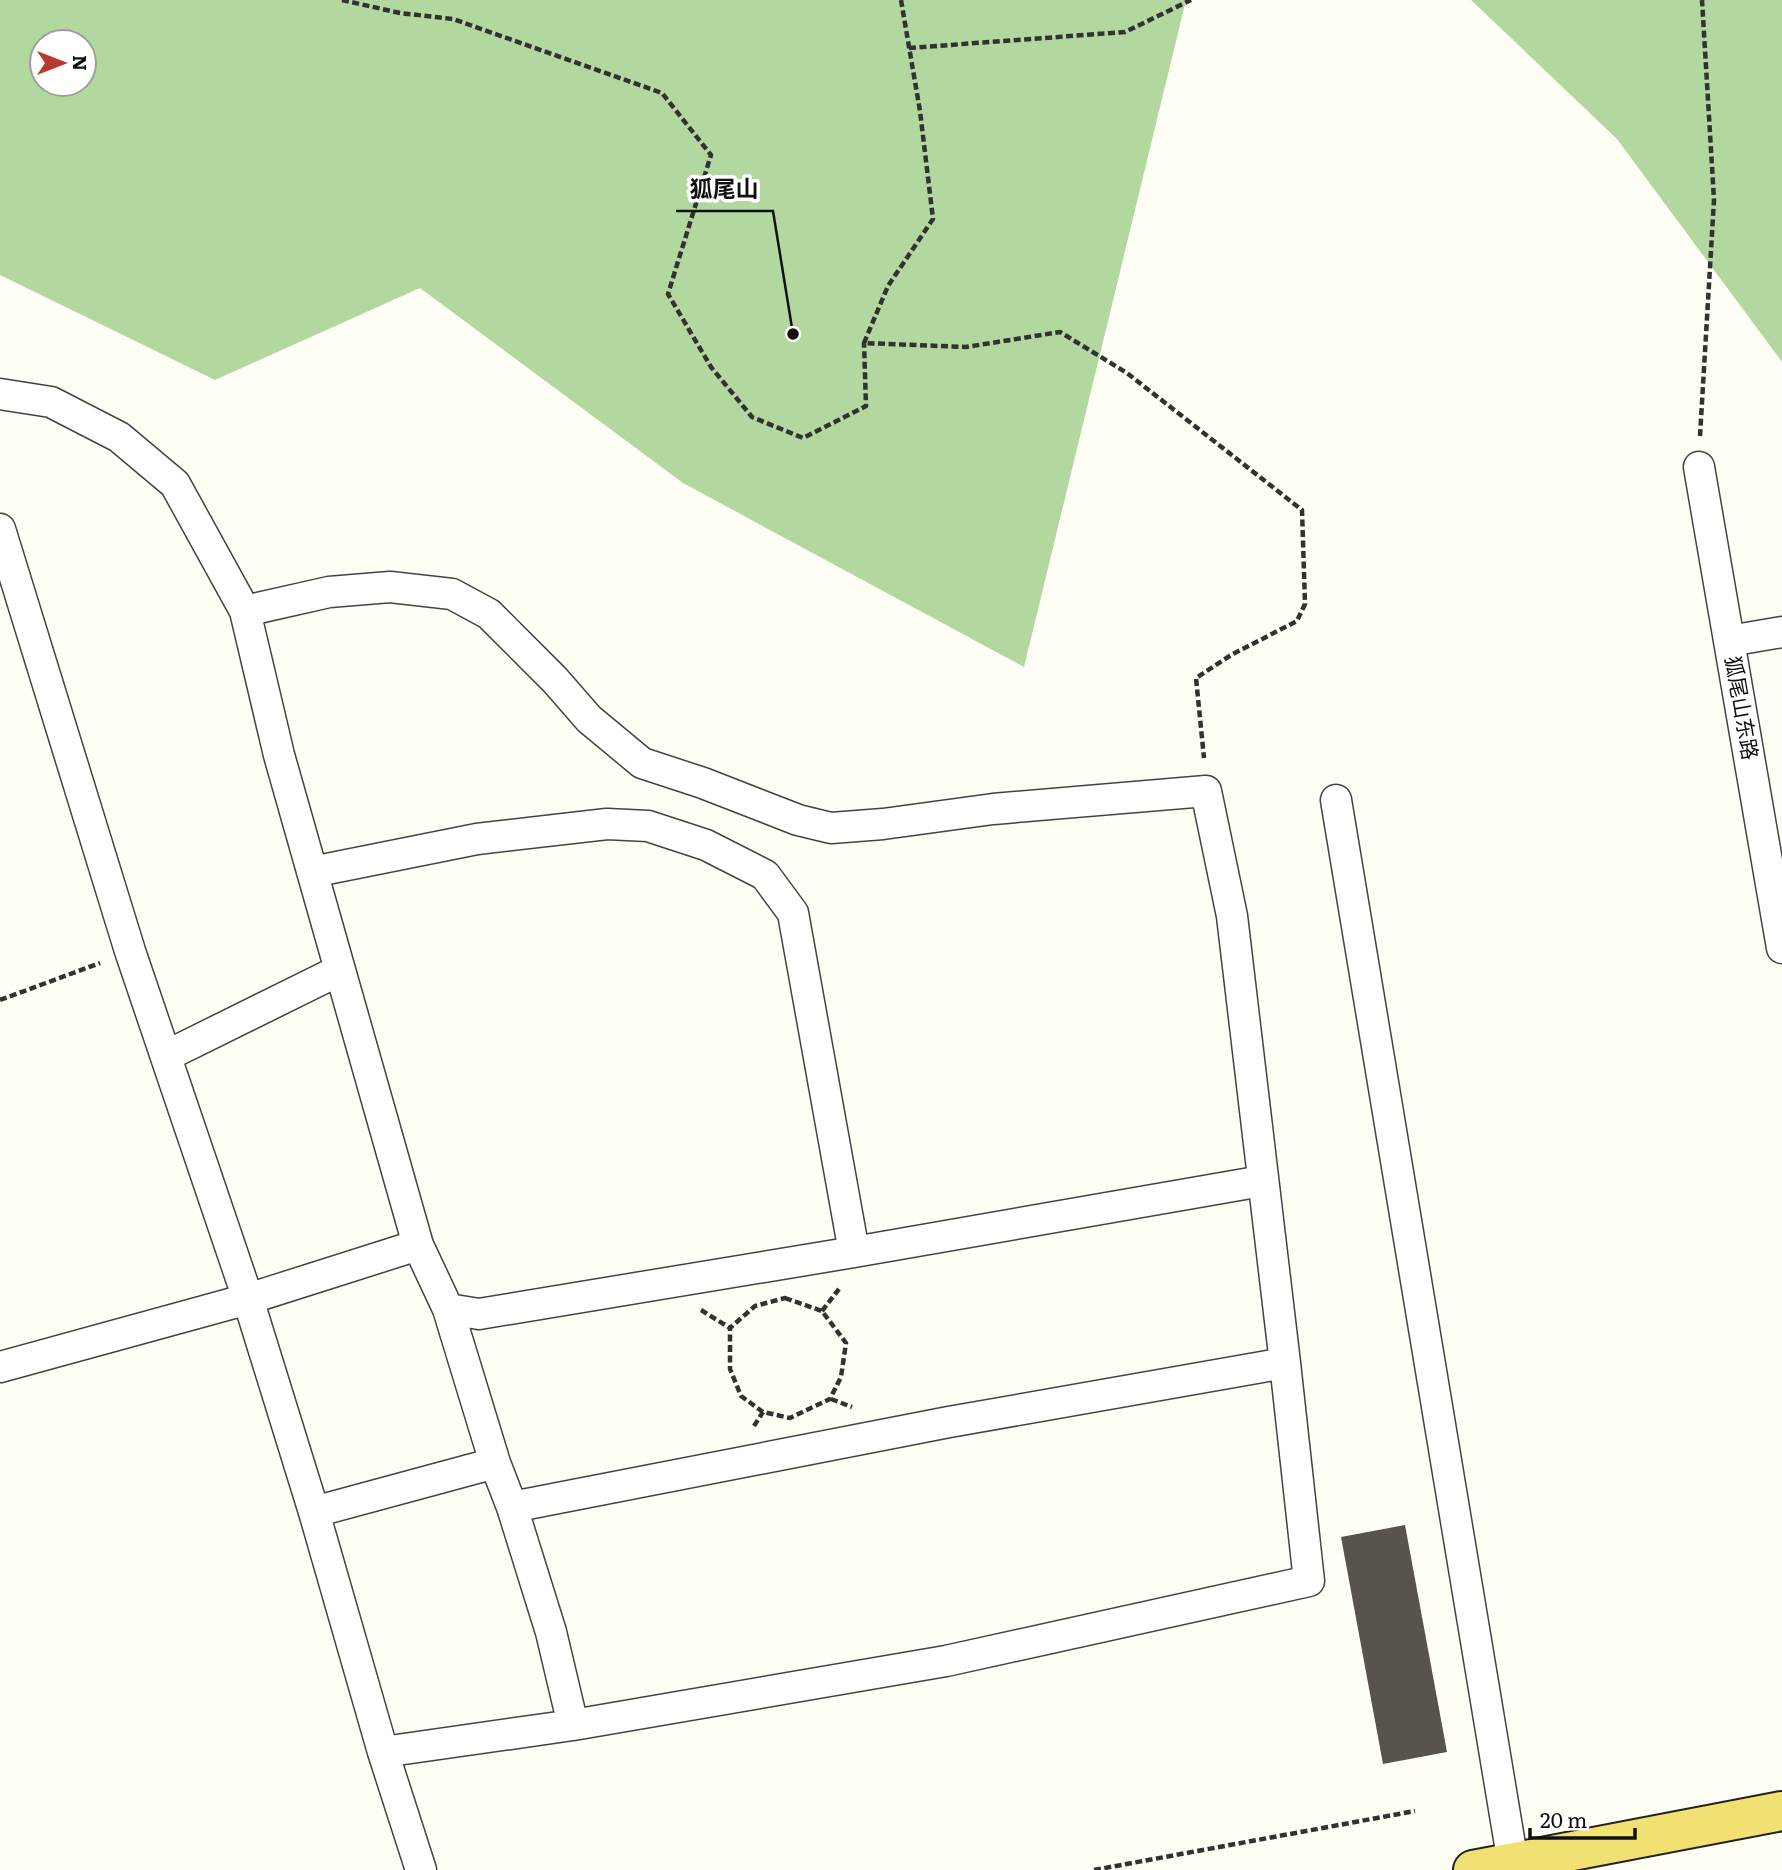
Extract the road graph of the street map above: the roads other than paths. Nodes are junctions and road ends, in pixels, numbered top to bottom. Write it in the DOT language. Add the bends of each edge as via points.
graph roads {
  1 [pos="0,394"];
  2 [pos="1699,467"];
  3 [pos="0,529"];
  4 [pos="245,611"];
  5 [pos="1782,632"];
  6 [pos="1729,641"];
  7 [pos="1336,800"];
  8 [pos="312,872"];
  9 [pos="1782,948"];
  10 [pos="340,970"];
  11 [pos="166,1056"];
  12 [pos="1262,1181"];
  13 [pos="418,1245"];
  14 [pos="854,1252"];
  15 [pos="248,1299"];
  16 [pos="449,1309"];
  17 [pos="1285,1363"];
  18 [pos="0,1367"];
  19 [pos="495,1463"];
  20 [pos="512,1507"];
  21 [pos="314,1512"];
  22 [pos="573,1725"];
  23 [pos="383,1752"];
  24 [pos="1782,1811"];
  25 [pos="1511,1866"];
  26 [pos="421,1870"];
  27 [pos="1473,1870"];
  1 -- 4 [label="street" via="51,402 119,437 175,484"];
  2 -- 6 [label="street, 狐尾山东路"];
  3 -- 11 [label="street"];
  4 -- 8 [label="street"];
  4 -- 12 [label="street" via="341,591 390,587 452,594 489,614 589,719 642,763 798,821 831,828 1206,791 1231,916"];
  5 -- 6 [label="street"];
  6 -- 9 [label="street, 狐尾山东路"];
  7 -- 25 [label="street"];
  8 -- 10 [label="street"];
  8 -- 14 [label="street" via="477,839 607,824 648,826 706,845 765,875 793,914"];
  10 -- 11 [label="street"];
  10 -- 13 [label="street"];
  11 -- 15 [label="street"];
  12 -- 14 [label="street"];
  12 -- 17 [label="street"];
  13 -- 15 [label="street"];
  13 -- 16 [label="street"];
  14 -- 16 [label="street" via="480,1314"];
  15 -- 18 [label="street"];
  15 -- 21 [label="street"];
  16 -- 19 [label="street"];
  17 -- 20 [label="street" via="949,1422"];
  17 -- 22 [label="street" via="1309,1581 946,1661"];
  19 -- 20 [label="street"];
  19 -- 21 [label="street"];
  20 -- 22 [label="street" via="551,1632"];
  21 -- 23 [label="street"];
  22 -- 23 [label="street"];
  23 -- 26 [label="street"];
  24 -- 25 [label="main road"];
  25 -- 27 [label="main road"];
}
